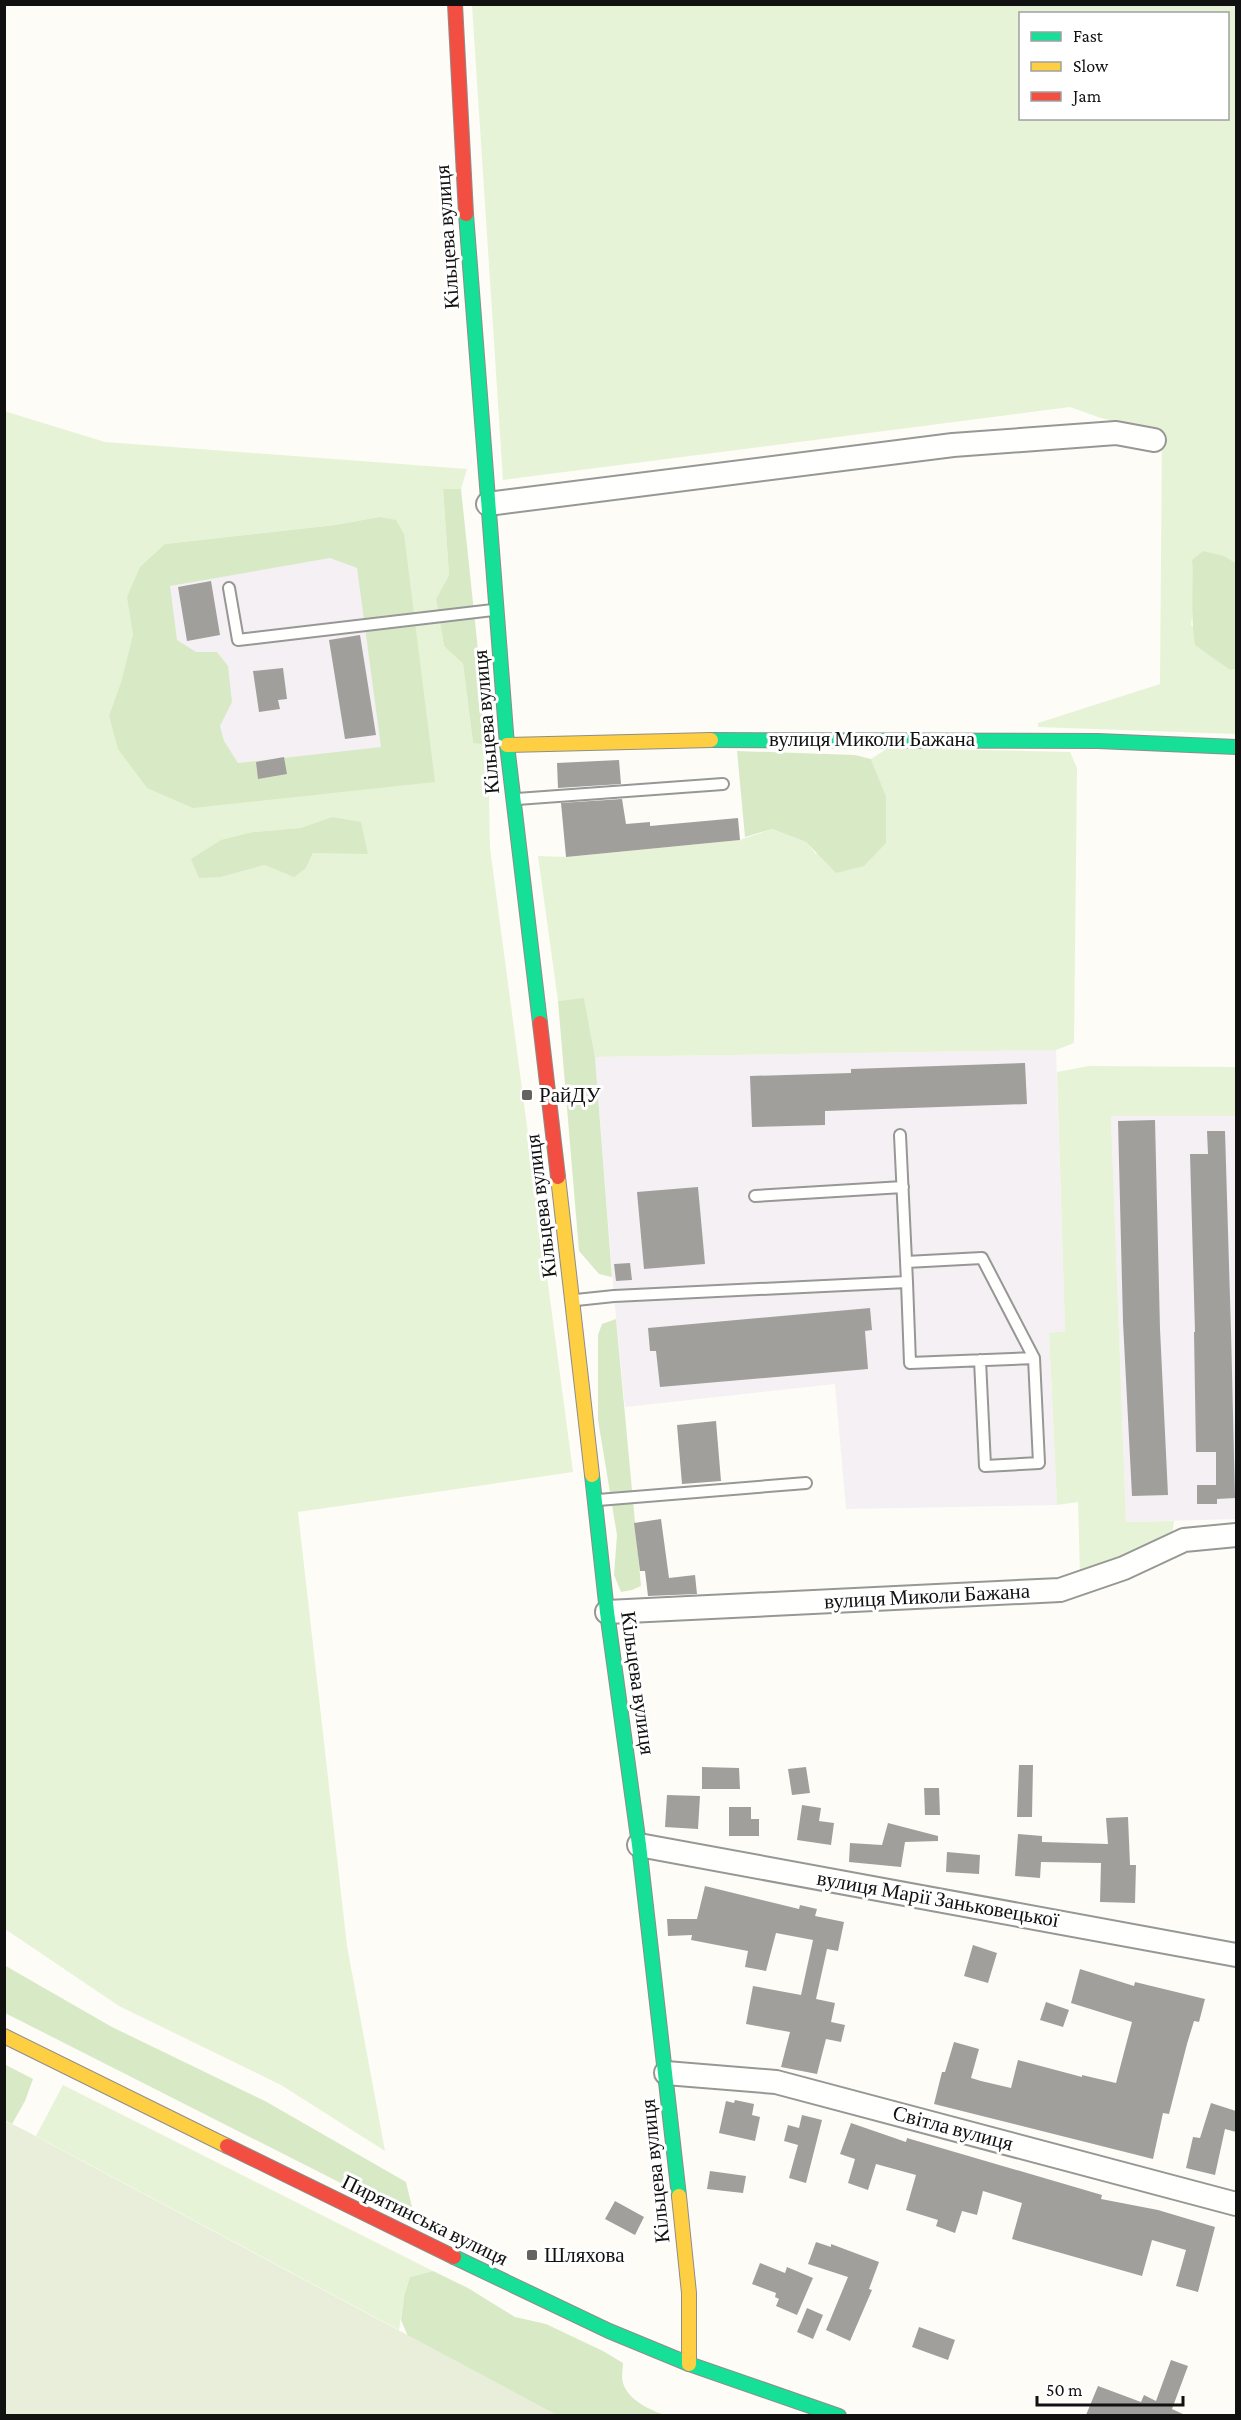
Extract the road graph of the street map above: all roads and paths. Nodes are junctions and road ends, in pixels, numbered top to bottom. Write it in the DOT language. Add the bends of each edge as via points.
graph roads {
  1 [pos="455,4"];
  2 [pos="1154,440"];
  3 [pos="488,504"];
  4 [pos="229,588"];
  5 [pos="497,609"];
  6 [pos="507,746"];
  7 [pos="1236,747"];
  8 [pos="723,784"];
  9 [pos="514,799"];
  10 [pos="900,1134"];
  11 [pos="903,1187"];
  12 [pos="755,1196"];
  13 [pos="906,1262"];
  14 [pos="907,1282"];
  15 [pos="573,1301"];
  16 [pos="1034,1358"];
  17 [pos="980,1360"];
  18 [pos="806,1484"];
  19 [pos="595,1500"];
  20 [pos="1236,1535"];
  21 [pos="607,1612"];
  22 [pos="639,1845"];
  23 [pos="1236,1954"];
  24 [pos="4,2036"];
  25 [pos="666,2073"];
  26 [pos="1236,2204"];
  27 [pos="689,2364"];
  28 [pos="791,2398"];
  29 [pos="775,2415"];
  30 [pos="839,2415"];
  1 -- 3 [label="street, Кільцева вулиця" via="469,273"];
  2 -- 3 [label="street" via="1116,433 953,445"];
  3 -- 5 [label="street, Кільцева вулиця"];
  4 -- 5 [label="lane" via="238,640"];
  5 -- 6 [label="street, Кільцева вулиця"];
  6 -- 7 [label="street, вулиця Миколи Бажана" via="915,738 1178,741"];
  6 -- 9 [label="street, Кільцева вулиця"];
  8 -- 9 [label="lane"];
  9 -- 15 [label="street, Кільцева вулиця"];
  10 -- 11 [label="lane"];
  11 -- 12 [label="lane"];
  11 -- 13 [label="lane"];
  13 -- 14 [label="lane"];
  13 -- 16 [label="lane" via="982,1258"];
  14 -- 15 [label="lane"];
  14 -- 17 [label="lane" via="910,1363"];
  15 -- 19 [label="street, Кільцева вулиця"];
  16 -- 17 [label="lane"];
  16 -- 17 [label="lane" via="1039,1463 985,1466"];
  18 -- 19 [label="lane"];
  19 -- 21 [label="street, Кільцева вулиця"];
  20 -- 21 [label="street, вулиця Миколи Бажана" via="1184,1540 1124,1568 1060,1590"];
  21 -- 22 [label="street, Кільцева вулиця"];
  22 -- 23 [label="street, вулиця Марії Заньковецької"];
  22 -- 25 [label="street, Кільцева вулиця"];
  24 -- 27 [label="street, Пирятинська вулиця" via="609,2331"];
  25 -- 26 [label="street, Світла вулиця" via="777,2082"];
  25 -- 27 [label="street, Кільцева вулиця" via="689,2293"];
  27 -- 28 [label="street, Пирятинська вулиця"];
  28 -- 29 [label="street"];
  28 -- 30 [label="street, Пирятинська вулиця"];
}
